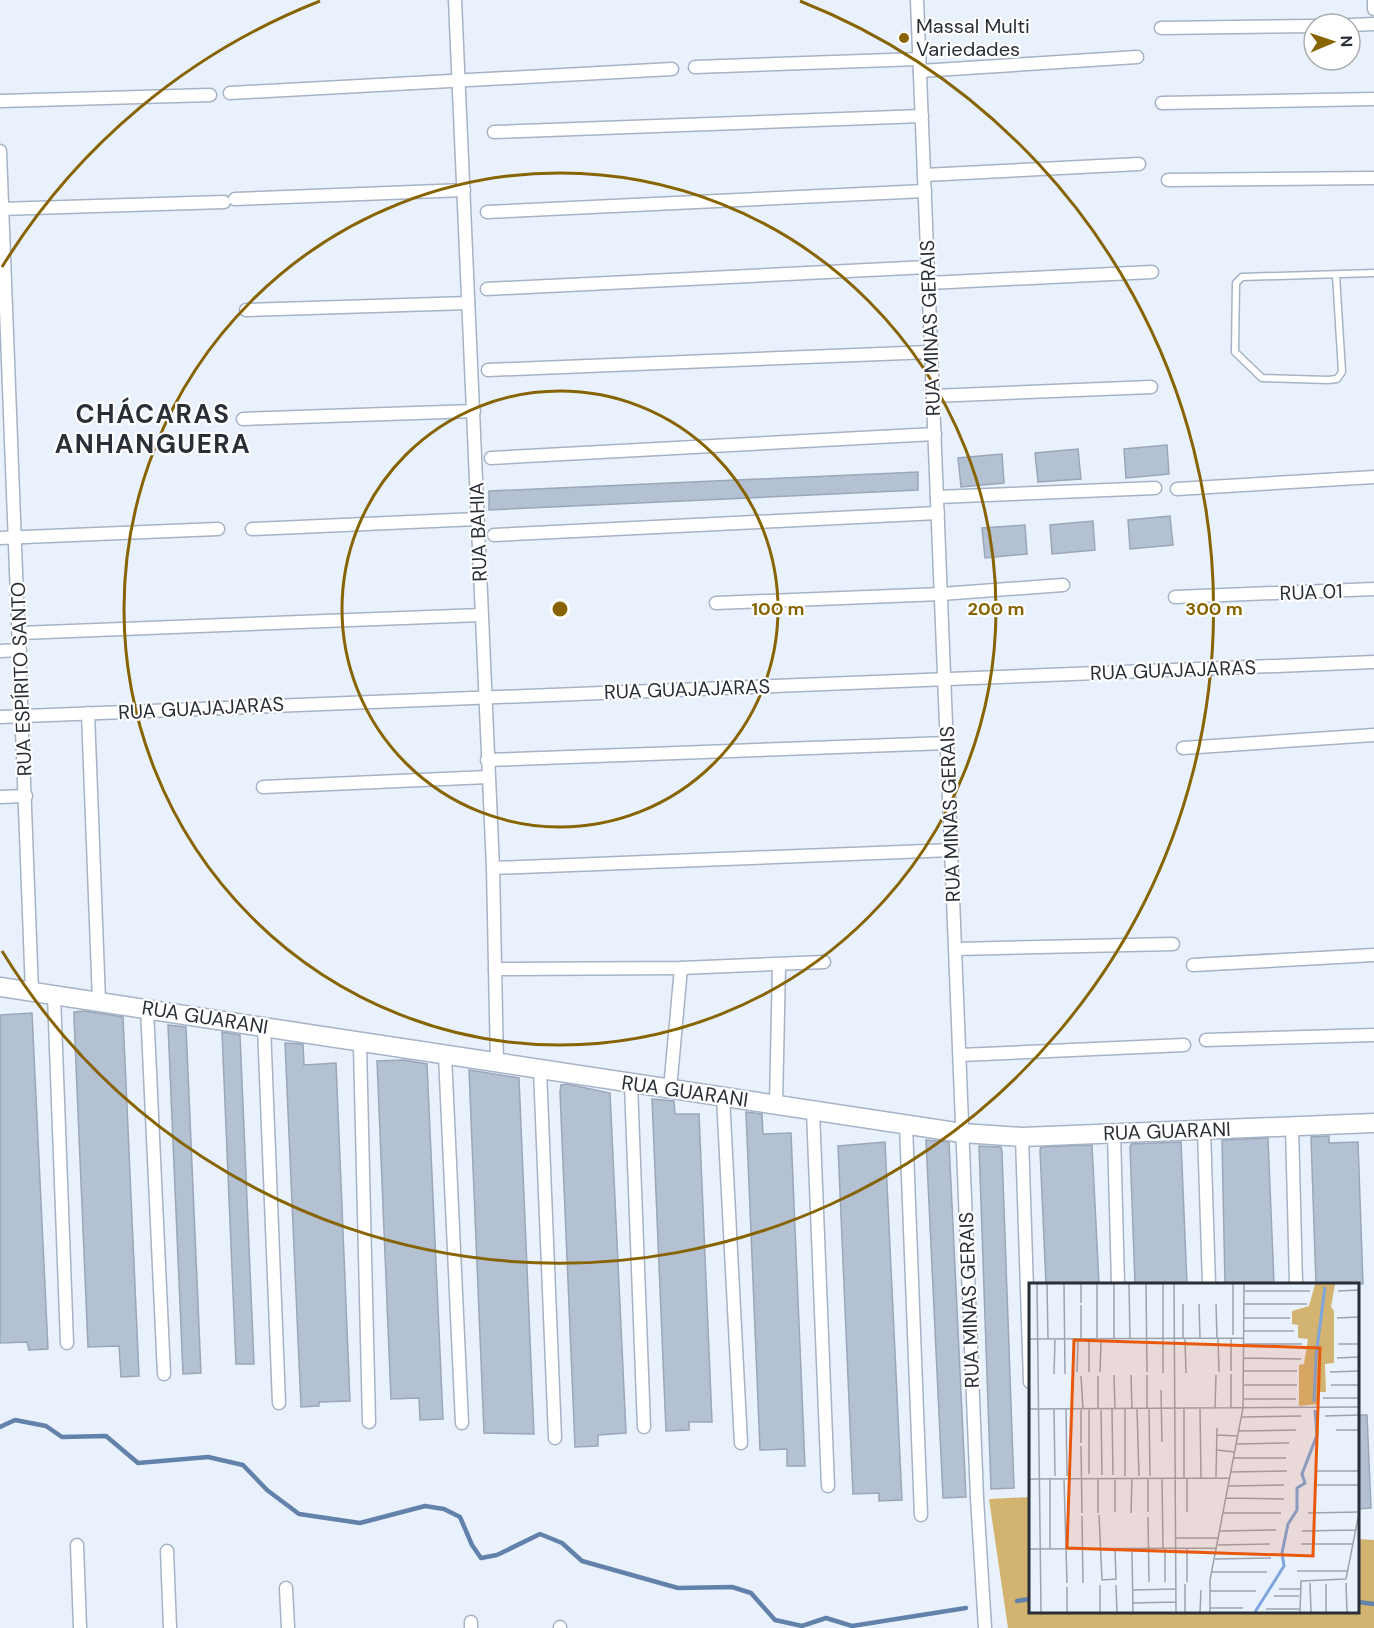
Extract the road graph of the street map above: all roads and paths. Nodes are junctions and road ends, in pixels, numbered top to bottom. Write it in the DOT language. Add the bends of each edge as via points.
graph roads {
  1 [pos="455,0"];
  2 [pos="917,0"];
  3 [pos="1374,0"];
  4 [pos="1374,9"];
  5 [pos="1302,26"];
  6 [pos="1161,28"];
  7 [pos="1137,57"];
  8 [pos="920,65"];
  9 [pos="695,67"];
  10 [pos="672,69"];
  11 [pos="458,81"];
  12 [pos="231,93"];
  13 [pos="210,95"];
  14 [pos="1374,99"];
  15 [pos="0,101"];
  16 [pos="1162,103"];
  17 [pos="922,116"];
  18 [pos="494,132"];
  19 [pos="0,151"];
  20 [pos="1138,164"];
  21 [pos="924,175"];
  22 [pos="1374,178"];
  23 [pos="1168,180"];
  24 [pos="464,190"];
  25 [pos="925,191"];
  26 [pos="1,209"];
  27 [pos="487,212"];
  28 [pos="928,267"];
  29 [pos="1152,272"];
  30 [pos="1374,273"];
  31 [pos="1336,275"];
  32 [pos="929,283"];
  33 [pos="487,289"];
  34 [pos="468,303"];
  35 [pos="246,310"];
  36 [pos="4,320"];
  37 [pos="931,352"];
  38 [pos="488,370"];
  39 [pos="1151,387"];
  40 [pos="933,396"];
  41 [pos="474,411"];
  42 [pos="243,419"];
  43 [pos="935,434"];
  44 [pos="490,458"];
  45 [pos="1374,477"];
  46 [pos="1155,488"];
  47 [pos="1177,489"];
  48 [pos="937,497"];
  49 [pos="938,513"];
  50 [pos="477,519"];
  51 [pos="218,529"];
  52 [pos="252,529"];
  53 [pos="494,535"];
  54 [pos="16,537"];
  55 [pos="0,538"];
  56 [pos="1063,585"];
  57 [pos="1374,589"];
  58 [pos="941,594"];
  59 [pos="1175,597"];
  60 [pos="716,603"];
  61 [pos="481,615"];
  62 [pos="20,633"];
  63 [pos="20,650"];
  64 [pos="0,651"];
  65 [pos="1374,662"];
  66 [pos="945,679"];
  67 [pos="485,696"];
  68 [pos="88,713"];
  69 [pos="23,716"];
  70 [pos="0,717"];
  71 [pos="1374,735"];
  72 [pos="947,743"];
  73 [pos="1183,748"];
  74 [pos="487,760"];
  75 [pos="488,777"];
  76 [pos="263,787"];
  77 [pos="26,796"];
  78 [pos="0,797"];
  79 [pos="952,850"];
  80 [pos="493,868"];
  81 [pos="1173,944"];
  82 [pos="956,949"];
  83 [pos="1374,955"];
  84 [pos="824,962"];
  85 [pos="779,965"];
  86 [pos="1193,965"];
  87 [pos="681,968"];
  88 [pos="495,969"];
  89 [pos="0,987"];
  90 [pos="32,992"];
  91 [pos="54,995"];
  92 [pos="99,1001"];
  93 [pos="147,1008"];
  94 [pos="264,1026"];
  95 [pos="1374,1035"];
  96 [pos="1206,1040"];
  97 [pos="363,1042"];
  98 [pos="1184,1045"];
  99 [pos="445,1055"];
  100 [pos="960,1055"];
  101 [pos="497,1064"];
  102 [pos="540,1070"];
  103 [pos="631,1084"];
  104 [pos="670,1089"];
  105 [pos="723,1097"];
  106 [pos="776,1105"];
  107 [pos="813,1111"];
  108 [pos="1374,1123"];
  109 [pos="906,1125"];
  110 [pos="1292,1126"];
  111 [pos="1204,1130"];
  112 [pos="962,1133"];
  113 [pos="1114,1133"];
  114 [pos="1022,1137"];
  115 [pos="1118,1283"];
  116 [pos="1209,1283"];
  117 [pos="1296,1283"];
  118 [pos="67,1343"];
  119 [pos="1029,1351"];
  120 [pos="164,1374"];
  121 [pos="279,1403"];
  122 [pos="369,1422"];
  123 [pos="462,1423"];
  124 [pos="644,1427"];
  125 [pos="555,1438"];
  126 [pos="741,1443"];
  127 [pos="828,1486"];
  128 [pos="921,1515"];
  129 [pos="77,1545"];
  130 [pos="167,1551"];
  131 [pos="286,1588"];
  132 [pos="80,1628"];
  133 [pos="170,1628"];
  134 [pos="288,1628"];
  135 [pos="985,1628"];
  1 -- 11 [label="street, RUA BAHIA"];
  2 -- 8 [label="street, RUA MINAS GERAIS"];
  3 -- 4 [label="street"];
  5 -- 6 [label="street"];
  7 -- 8 [label="street"];
  8 -- 9 [label="street"];
  8 -- 17 [label="street, RUA MINAS GERAIS"];
  10 -- 11 [label="street"];
  11 -- 12 [label="street"];
  11 -- 24 [label="street, RUA BAHIA"];
  13 -- 15 [label="street"];
  14 -- 16 [label="street"];
  17 -- 18 [label="street"];
  17 -- 21 [label="street, RUA MINAS GERAIS"];
  19 -- 26 [label="street, RUA ESPÍRITO SANTO"];
  20 -- 21 [label="street"];
  21 -- 25 [label="street, RUA MINAS GERAIS"];
  22 -- 23 [label="street"];
  24 -- 26 [label="street"];
  24 -- 34 [label="street, RUA BAHIA"];
  25 -- 27 [label="street"];
  25 -- 28 [label="street, RUA MINAS GERAIS"];
  26 -- 36 [label="street, RUA ESPÍRITO SANTO"];
  28 -- 32 [label="street, RUA MINAS GERAIS"];
  28 -- 33 [label="street"];
  29 -- 32 [label="street"];
  30 -- 31 [label="lane"];
  31 -- 31 [label="lane" via="1242,277 1236,283 1235,352 1262,378 1337,379 1342,372"];
  32 -- 37 [label="street, RUA MINAS GERAIS"];
  34 -- 35 [label="street"];
  34 -- 41 [label="street, RUA BAHIA"];
  36 -- 54 [label="street, RUA ESPÍRITO SANTO"];
  37 -- 38 [label="street"];
  37 -- 40 [label="street, RUA MINAS GERAIS"];
  39 -- 40 [label="street"];
  40 -- 43 [label="street, RUA MINAS GERAIS"];
  41 -- 42 [label="street"];
  41 -- 50 [label="street, RUA BAHIA"];
  43 -- 44 [label="street"];
  43 -- 48 [label="street, RUA MINAS GERAIS"];
  45 -- 47 [label="street"];
  46 -- 48 [label="street"];
  48 -- 49 [label="street, RUA MINAS GERAIS"];
  49 -- 53 [label="street"];
  49 -- 58 [label="street, RUA MINAS GERAIS"];
  50 -- 52 [label="street"];
  50 -- 61 [label="street, RUA BAHIA"];
  51 -- 54 [label="street"];
  54 -- 55 [label="street"];
  54 -- 62 [label="street, RUA ESPÍRITO SANTO"];
  56 -- 58 [label="street"];
  57 -- 59 [label="street, RUA 01"];
  58 -- 60 [label="street"];
  58 -- 66 [label="street, RUA MINAS GERAIS"];
  61 -- 62 [label="street"];
  61 -- 67 [label="street, RUA BAHIA"];
  62 -- 63 [label="street, RUA ESPÍRITO SANTO"];
  63 -- 64 [label="street"];
  63 -- 69 [label="street, RUA ESPÍRITO SANTO"];
  65 -- 66 [label="street, RUA GUAJAJARAS"];
  66 -- 67 [label="street, RUA GUAJAJARAS"];
  66 -- 72 [label="street, RUA MINAS GERAIS"];
  67 -- 68 [label="street, RUA GUAJAJARAS"];
  67 -- 74 [label="street, RUA BAHIA"];
  68 -- 69 [label="street, RUA GUAJAJARAS"];
  68 -- 92 [label="street"];
  69 -- 70 [label="street, RUA GUAJAJARAS"];
  69 -- 77 [label="street, RUA ESPÍRITO SANTO"];
  71 -- 73 [label="street"];
  72 -- 74 [label="street"];
  72 -- 79 [label="street, RUA MINAS GERAIS"];
  74 -- 75 [label="street, RUA BAHIA"];
  75 -- 76 [label="street"];
  75 -- 80 [label="street, RUA BAHIA"];
  77 -- 78 [label="street"];
  77 -- 90 [label="street, RUA ESPÍRITO SANTO"];
  79 -- 80 [label="street"];
  79 -- 82 [label="street, RUA MINAS GERAIS"];
  80 -- 88 [label="street, RUA BAHIA"];
  81 -- 82 [label="street"];
  82 -- 100 [label="street, RUA MINAS GERAIS"];
  83 -- 86 [label="street"];
  84 -- 85 [label="street"];
  85 -- 87 [label="street"];
  85 -- 106 [label="street"];
  87 -- 88 [label="street"];
  87 -- 104 [label="street"];
  88 -- 101 [label="street, RUA BAHIA"];
  89 -- 90 [label="street, RUA GUARANI"];
  90 -- 91 [label="street, RUA GUARANI"];
  91 -- 92 [label="street, RUA GUARANI"];
  91 -- 118 [label="street"];
  92 -- 93 [label="street, RUA GUARANI"];
  93 -- 94 [label="street, RUA GUARANI"];
  93 -- 120 [label="street"];
  94 -- 97 [label="street, RUA GUARANI"];
  94 -- 121 [label="street"];
  95 -- 96 [label="street"];
  97 -- 99 [label="street, RUA GUARANI"];
  97 -- 122 [label="street" via="360,1047"];
  98 -- 100 [label="street"];
  99 -- 101 [label="street, RUA GUARANI"];
  99 -- 123 [label="street"];
  100 -- 112 [label="street, RUA MINAS GERAIS"];
  101 -- 102 [label="street, RUA GUARANI"];
  102 -- 103 [label="street, RUA GUARANI"];
  102 -- 125 [label="street"];
  103 -- 104 [label="street, RUA GUARANI"];
  103 -- 124 [label="street"];
  104 -- 105 [label="street, RUA GUARANI"];
  105 -- 106 [label="street, RUA GUARANI"];
  105 -- 126 [label="street"];
  106 -- 107 [label="street, RUA GUARANI"];
  107 -- 109 [label="street, RUA GUARANI"];
  107 -- 127 [label="street"];
  108 -- 110 [label="street, RUA GUARANI"];
  109 -- 112 [label="street, RUA GUARANI"];
  109 -- 128 [label="street"];
  110 -- 111 [label="street, RUA GUARANI"];
  110 -- 117 [label="street"];
  111 -- 113 [label="street, RUA GUARANI"];
  111 -- 116 [label="street"];
  112 -- 114 [label="street, RUA GUARANI"];
  112 -- 135 [label="street, RUA MINAS GERAIS"];
  113 -- 114 [label="street, RUA GUARANI"];
  113 -- 115 [label="street"];
  114 -- 119 [label="street"];
  129 -- 132 [label="street"];
  130 -- 133 [label="street"];
  131 -- 134 [label="street"];
}
